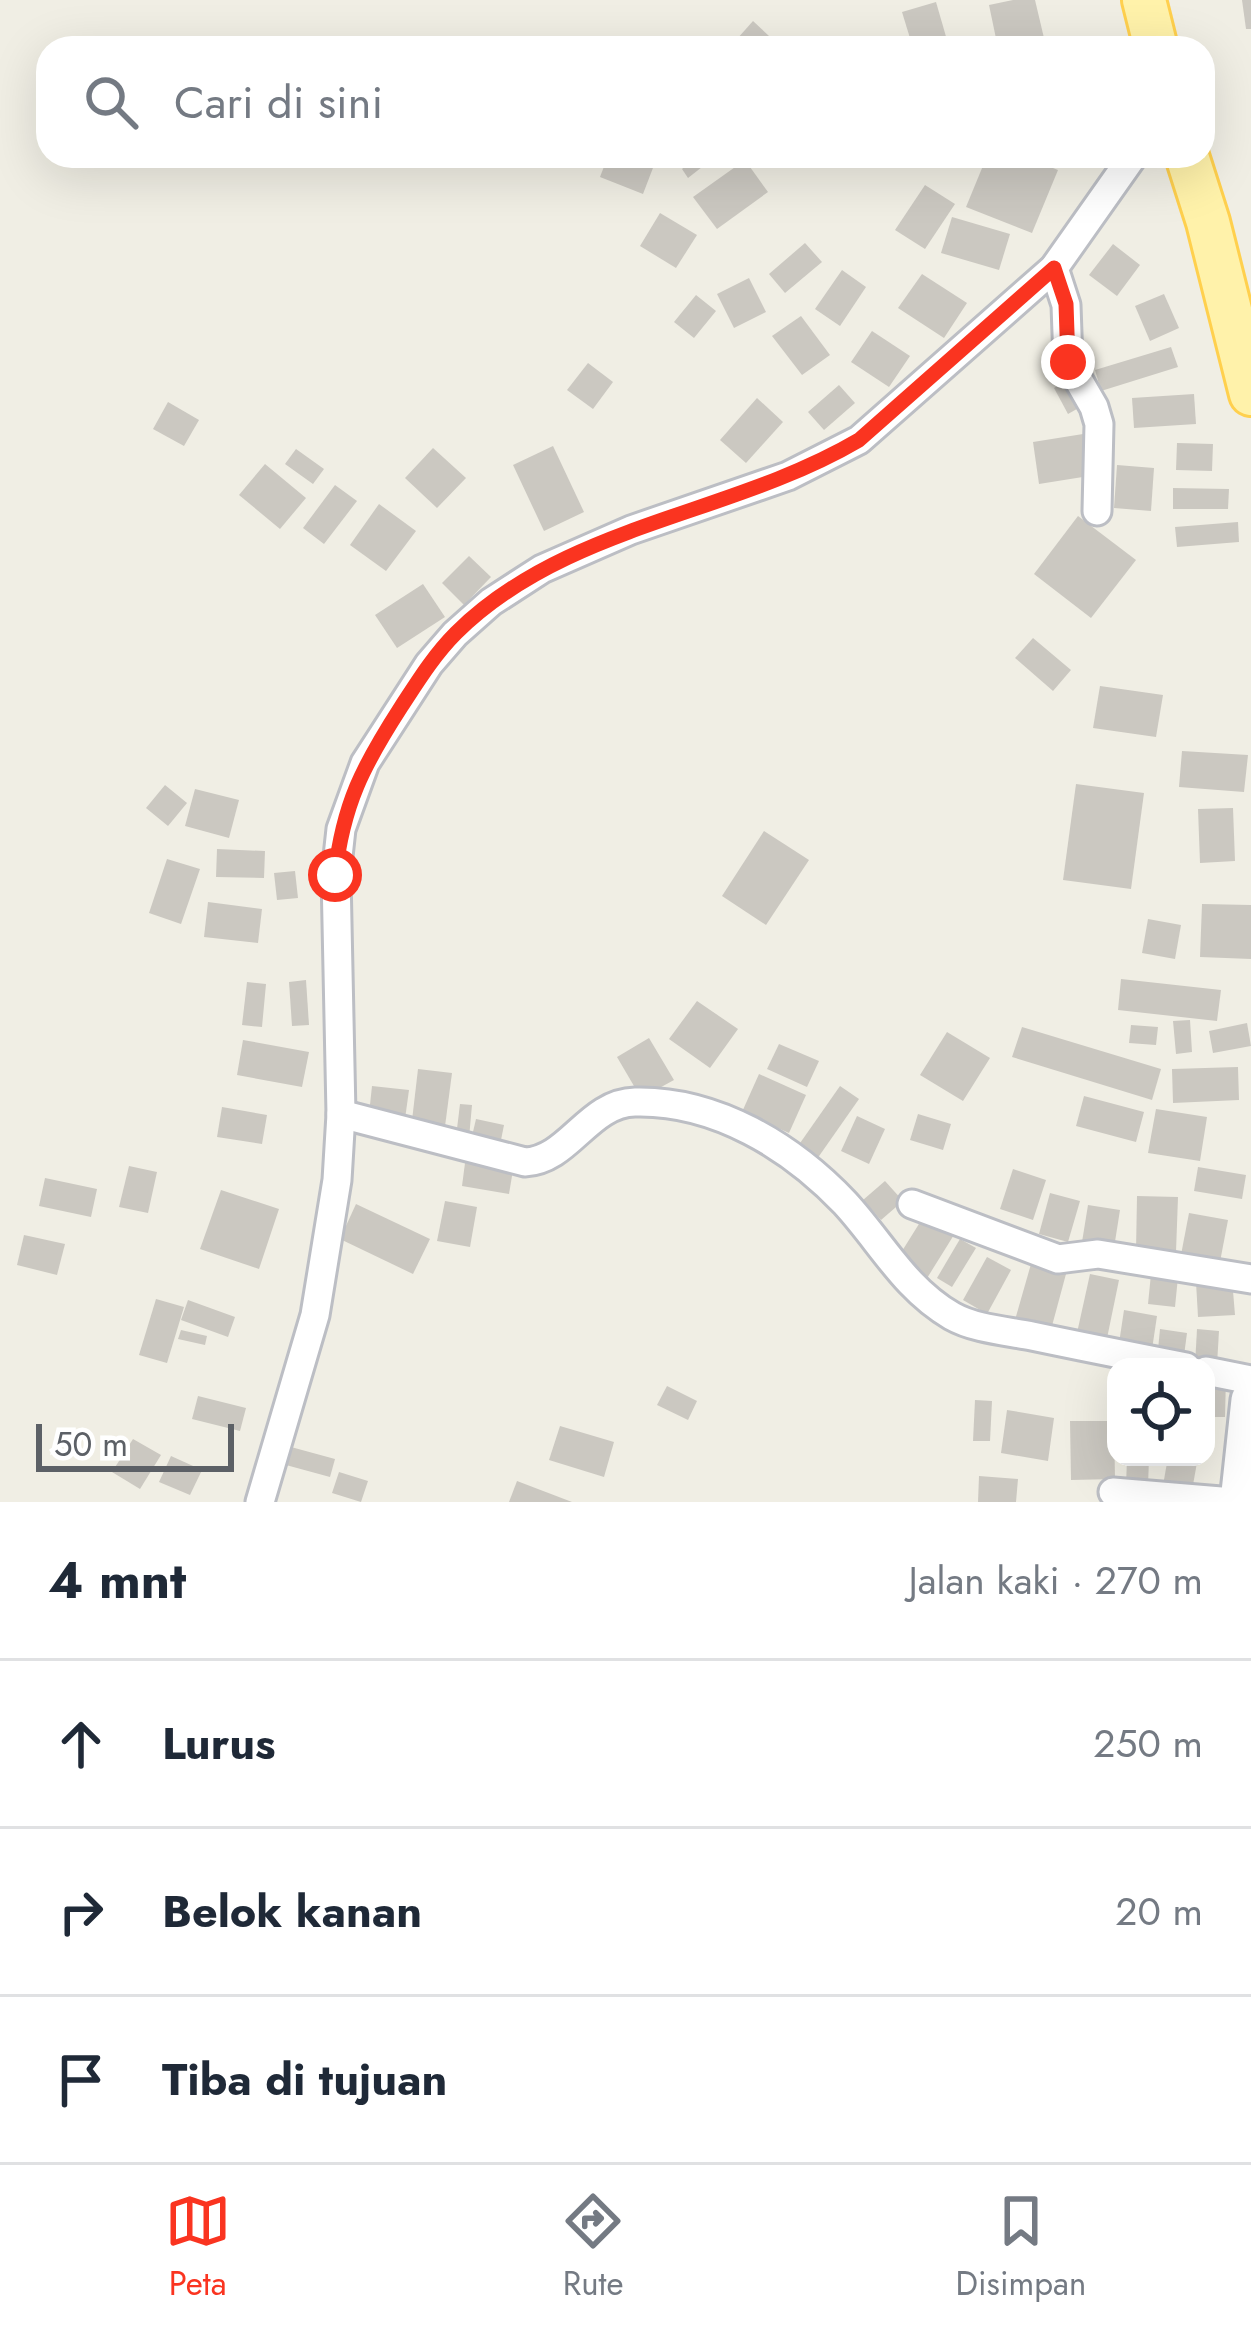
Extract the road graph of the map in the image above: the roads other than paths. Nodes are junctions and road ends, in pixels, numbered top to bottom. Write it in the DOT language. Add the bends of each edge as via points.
graph roads {
  1 [pos="1144,0"];
  2 [pos="1153,36"];
  3 [pos="1125,168"];
  4 [pos="1191,168"];
  5 [pos="1054,268"];
  6 [pos="1251,394"];
  7 [pos="1097,511"];
  8 [pos="341,1114"];
  9 [pos="912,1204"];
  10 [pos="1251,1279"];
  11 [pos="1144,1358"];
  12 [pos="1215,1373"];
  13 [pos="1251,1380"];
  14 [pos="1251,1400"];
  15 [pos="1113,1492"];
  16 [pos="260,1502"];
  17 [pos="1237,1502"];
  1 -- 2 [label="main road"];
  3 -- 5 [label="street"];
  4 -- 6 [label="main road"];
  5 -- 7 [label="street" via="1066,304 1068,362 1099,424"];
  5 -- 8 [label="street" via="859,440 788,476 542,569 491,602 429,664 365,763 340,829"];
  8 -- 11 [label="street" via="525,1162 546,1157 617,1105 696,1111 768,1139 805,1166 898,1272 956,1318"];
  8 -- 16 [label="street" via="315,1315"];
  9 -- 10 [label="street" via="1058,1259 1098,1254"];
  12 -- 13 [label="street"];
  14 -- 17 [label="main road"];
  15 -- 17 [label="street"];
}
